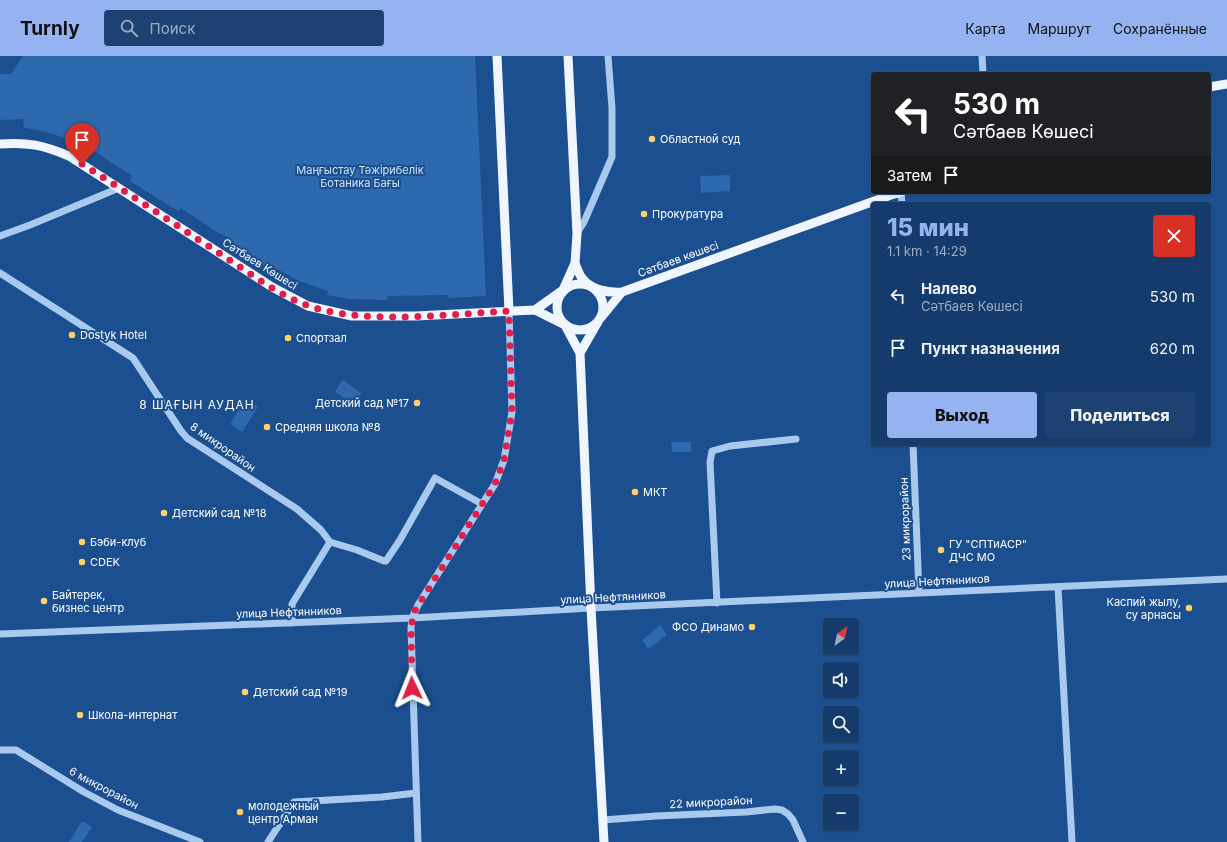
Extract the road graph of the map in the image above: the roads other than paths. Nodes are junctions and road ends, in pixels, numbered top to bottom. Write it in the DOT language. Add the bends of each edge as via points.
graph roads {
  1 [pos="497,56"];
  2 [pos="568,56"];
  3 [pos="608,56"];
  4 [pos="982,56"];
  5 [pos="983,72"];
  6 [pos="1227,84"];
  7 [pos="1211,87"];
  8 [pos="0,144"];
  9 [pos="120,188"];
  10 [pos="896,194"];
  11 [pos="871,202"];
  12 [pos="872,202"];
  13 [pos="577,234"];
  14 [pos="0,236"];
  15 [pos="575,264"];
  16 [pos="0,273"];
  17 [pos="595,289"];
  18 [pos="563,290"];
  19 [pos="622,292"];
  20 [pos="535,310"];
  21 [pos="509,311"];
  22 [pos="599,320"];
  23 [pos="565,325"];
  24 [pos="580,353"];
  25 [pos="796,438"];
  26 [pos="913,446"];
  27 [pos="482,504"];
  28 [pos="330,542"];
  29 [pos="1227,579"];
  30 [pos="1058,586"];
  31 [pos="919,593"];
  32 [pos="717,603"];
  33 [pos="591,608"];
  34 [pos="412,618"];
  35 [pos="292,622"];
  36 [pos="0,634"];
  37 [pos="0,750"];
  38 [pos="416,793"];
  39 [pos="603,820"];
  40 [pos="200,842"];
  41 [pos="268,842"];
  42 [pos="418,842"];
  43 [pos="604,842"];
  44 [pos="803,842"];
  45 [pos="1072,842"];
  1 -- 21 [label="main road"];
  2 -- 13 [label="main road"];
  3 -- 13 [label="street" via="612,157"];
  4 -- 5 [label="street"];
  6 -- 7 [label="main road"];
  8 -- 9 [label="main road, Сәтбаев Көшесі" via="47,146 69,156"];
  9 -- 14 [label="street"];
  9 -- 21 [label="main road, Сәтбаев Көшесі" via="267,284 308,306 352,316 416,316"];
  10 -- 12 [label="main road, Сәтбаев көшесі"];
  11 -- 19 [label="main road, Сәтбаев көшесі"];
  13 -- 15 [label="main road"];
  15 -- 17 [label="main road" via="582,278"];
  15 -- 18 [label="main road"];
  16 -- 28 [label="street, 8 микрорайон" via="133,358 187,438 297,509 321,530"];
  17 -- 18 [label="main road" via="582,283 568,286"];
  17 -- 19 [label="main road, Сәтбаев көшесі"];
  17 -- 22 [label="main road" via="603,307"];
  18 -- 20 [label="main road"];
  18 -- 23 [label="main road" via="556,304 557,312"];
  19 -- 22 [label="main road"];
  20 -- 21 [label="main road, Сәтбаев Көшесі"];
  20 -- 23 [label="main road, Сәтбаев Көшесі"];
  21 -- 27 [label="street" via="512,412 504,460 495,484"];
  22 -- 23 [label="main road" via="587,329 572,329"];
  22 -- 24 [label="main road"];
  23 -- 24 [label="main road"];
  24 -- 33 [label="main road"];
  25 -- 32 [label="street" via="730,446 712,451 710,462"];
  26 -- 31 [label="street, 23 микрорайон"];
  27 -- 28 [label="street" via="435,478 386,561"];
  27 -- 34 [label="street"];
  28 -- 35 [label="street" via="292,604"];
  29 -- 30 [label="street, улица Нефтянников"];
  30 -- 31 [label="street, улица Нефтянников"];
  30 -- 45 [label="street"];
  31 -- 32 [label="street, улица Нефтянников"];
  32 -- 33 [label="street, улица Нефтянников"];
  33 -- 34 [label="street, улица Нефтянников"];
  33 -- 39 [label="main road"];
  34 -- 35 [label="street, улица Нефтянников"];
  34 -- 38 [label="street"];
  35 -- 36 [label="street, улица Нефтянников"];
  37 -- 40 [label="street, 6 микрорайон" via="16,750 118,810"];
  38 -- 41 [label="street" via="294,802"];
  38 -- 42 [label="street"];
  39 -- 43 [label="main road"];
  39 -- 44 [label="street, 22 микрорайон" via="775,809 788,814"];
}
